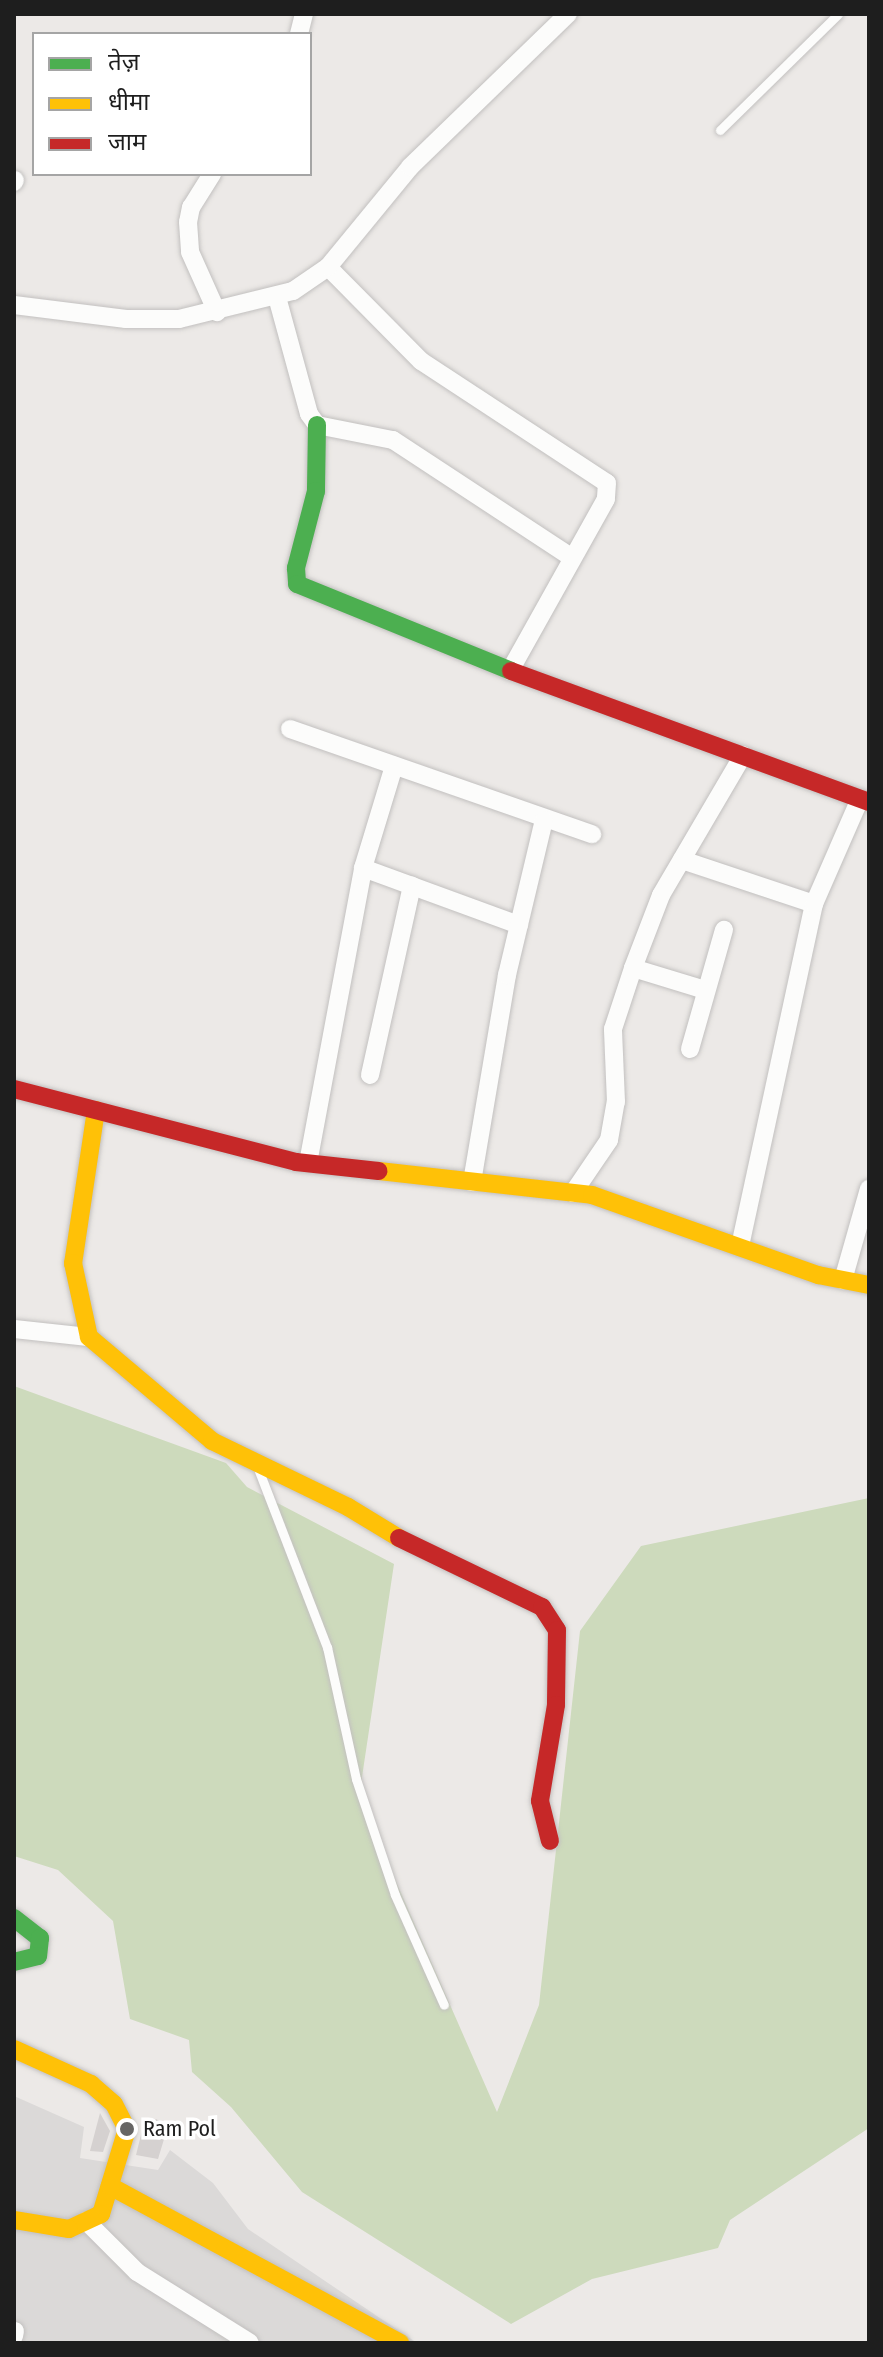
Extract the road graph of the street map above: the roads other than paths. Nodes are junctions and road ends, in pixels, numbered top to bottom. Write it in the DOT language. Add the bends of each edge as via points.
graph roads {
  1 [pos="568,14"];
  2 [pos="838,14"];
  3 [pos="720,130"];
  4 [pos="211,176"];
  5 [pos="328,267"];
  6 [pos="277,297"];
  7 [pos="14,305"];
  8 [pos="217,312"];
  9 [pos="317,425"];
  10 [pos="571,557"];
  11 [pos="510,671"];
  12 [pos="290,729"];
  13 [pos="743,755"];
  14 [pos="394,766"];
  15 [pos="864,802"];
  16 [pos="544,820"];
  17 [pos="592,834"];
  18 [pos="682,860"];
  19 [pos="363,868"];
  20 [pos="412,886"];
  21 [pos="814,904"];
  22 [pos="519,925"];
  23 [pos="724,930"];
  24 [pos="633,968"];
  25 [pos="705,990"];
  26 [pos="690,1049"];
  27 [pos="370,1075"];
  28 [pos="14,1089"];
  29 [pos="96,1110"];
  30 [pos="308,1163"];
  31 [pos="472,1182"];
  32 [pos="869,1189"];
  33 [pos="573,1193"];
  34 [pos="740,1246"];
  35 [pos="843,1280"];
  36 [pos="869,1285"];
  37 [pos="14,1329"];
  38 [pos="89,1337"];
  39 [pos="257,1464"];
  40 [pos="550,1841"];
  41 [pos="14,1918"];
  42 [pos="14,1962"];
  43 [pos="444,2005"];
  44 [pos="14,2049"];
  45 [pos="110,2186"];
  46 [pos="14,2220"];
  47 [pos="86,2221"];
  48 [pos="250,2343"];
  49 [pos="400,2343"];
  1 -- 5 [label="street" via="410,167"];
  2 -- 3 [label="lane"];
  4 -- 8 [label="street" via="188,222 190,252"];
  5 -- 6 [label="street"];
  5 -- 10 [label="street" via="421,361 607,483 606,499"];
  6 -- 8 [label="street"];
  6 -- 9 [label="street" via="309,414"];
  7 -- 8 [label="street" via="126,319"];
  9 -- 10 [label="street" via="393,440"];
  9 -- 11 [label="street" via="316,491 296,568 297,584"];
  10 -- 11 [label="street"];
  11 -- 13 [label="street"];
  12 -- 14 [label="street"];
  13 -- 15 [label="street"];
  13 -- 18 [label="street"];
  14 -- 16 [label="street"];
  14 -- 19 [label="street"];
  15 -- 21 [label="street"];
  16 -- 17 [label="street"];
  16 -- 22 [label="street"];
  18 -- 21 [label="street"];
  18 -- 24 [label="street"];
  19 -- 20 [label="street"];
  19 -- 30 [label="street"];
  20 -- 22 [label="street"];
  20 -- 27 [label="street"];
  21 -- 34 [label="street"];
  22 -- 31 [label="street"];
  23 -- 25 [label="street"];
  24 -- 25 [label="street"];
  24 -- 33 [label="street" via="613,1029 616,1102 609,1140"];
  25 -- 26 [label="street"];
  28 -- 29 [label="street"];
  29 -- 30 [label="street"];
  29 -- 38 [label="street" via="73,1263"];
  30 -- 31 [label="street"];
  31 -- 33 [label="street"];
  32 -- 35 [label="street"];
  33 -- 34 [label="street"];
  34 -- 35 [label="street"];
  35 -- 36 [label="street"];
  37 -- 38 [label="street"];
  38 -- 39 [label="street" via="190,1426"];
  39 -- 40 [label="street" via="348,1507 415,1548 525,1596 552,1618 557,1684 540,1801"];
  39 -- 43 [label="lane" via="327,1647 356,1779 395,1895"];
  41 -- 42 [label="street" via="40,1938 38,1956"];
  44 -- 45 [label="street" via="91,2084 114,2104 127,2129"];
  45 -- 47 [label="street" via="101,2214"];
  45 -- 49 [label="street"];
  46 -- 47 [label="street" via="69,2229"];
  47 -- 48 [label="street" via="137,2272"];
}
